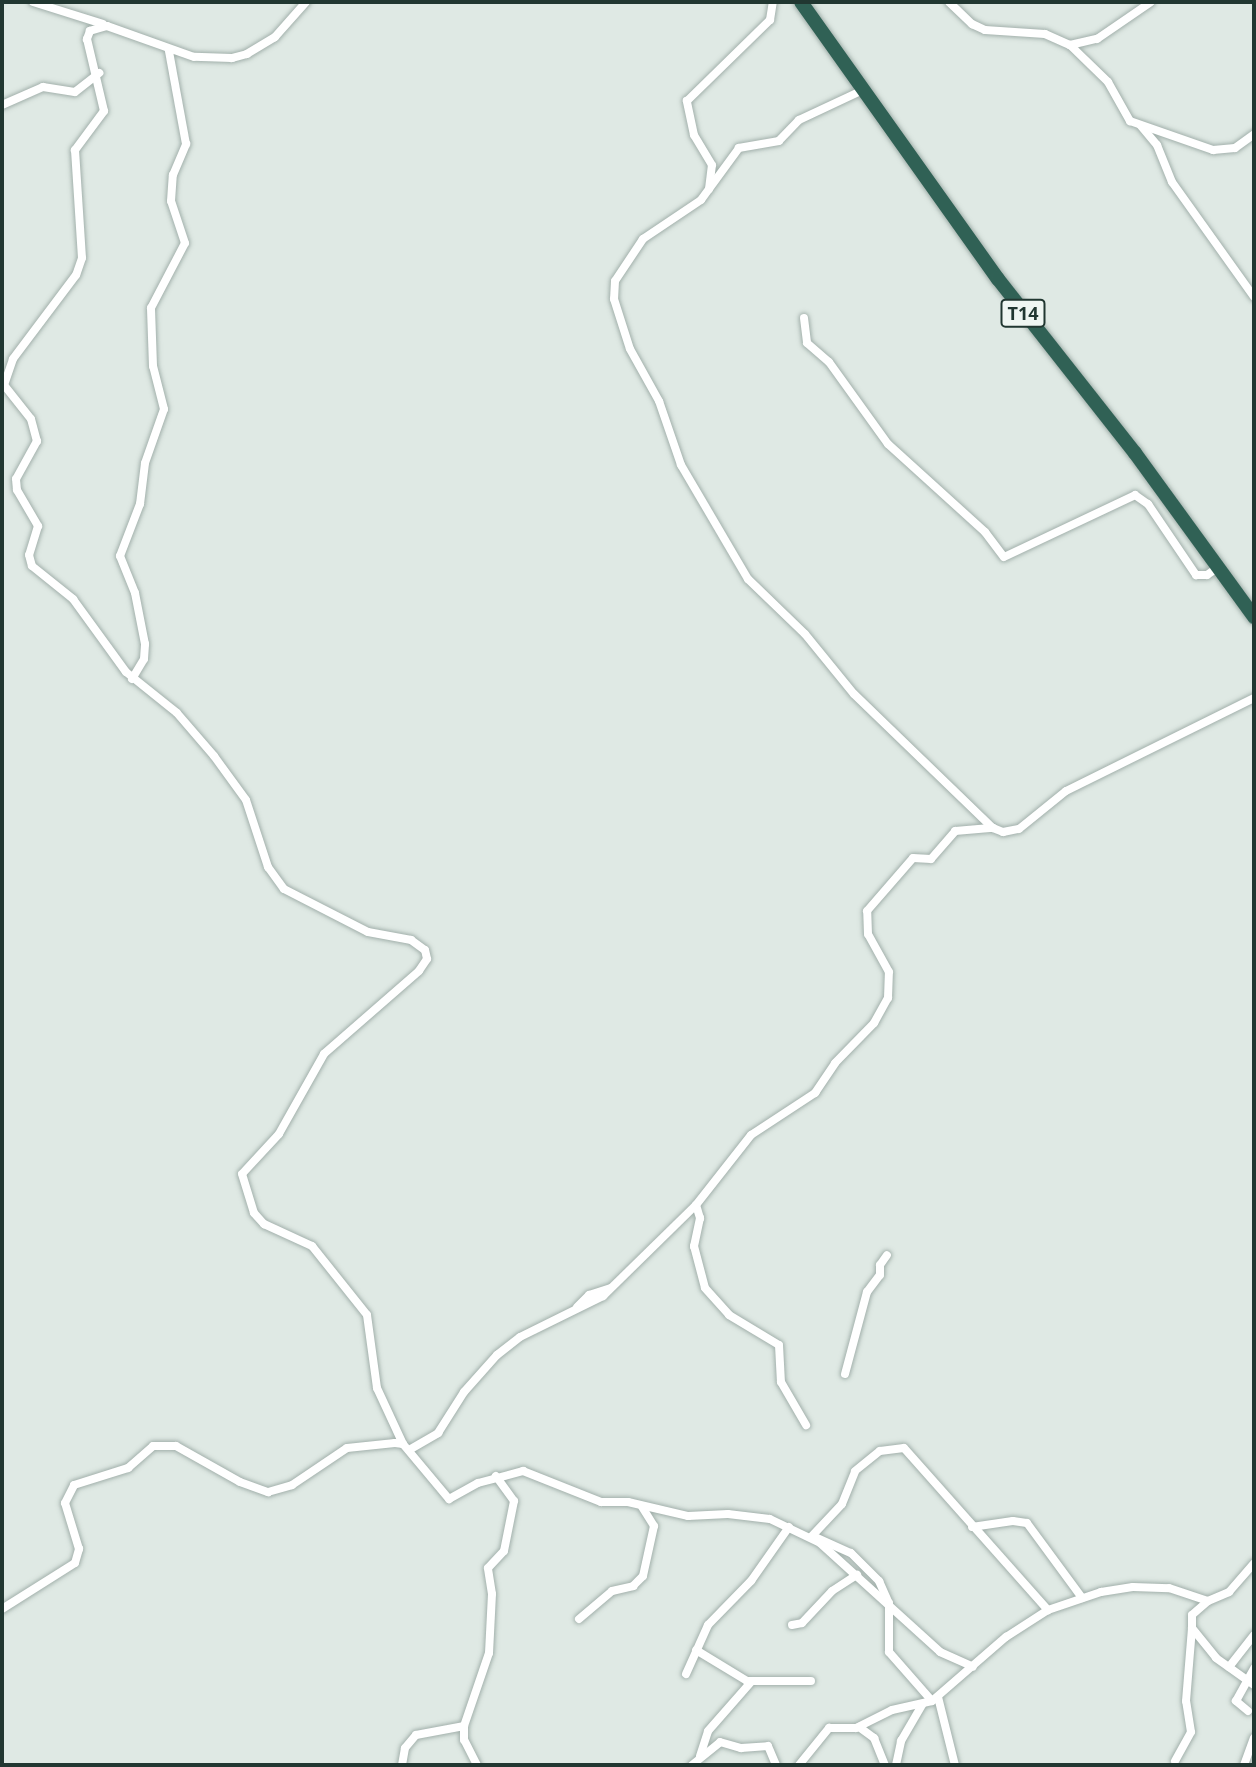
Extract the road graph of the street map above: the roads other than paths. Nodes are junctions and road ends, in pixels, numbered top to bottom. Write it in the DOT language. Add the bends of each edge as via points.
graph roads {
  1 [pos="33,2"];
  2 [pos="306,2"];
  3 [pos="773,2"];
  4 [pos="801,2"];
  5 [pos="949,2"];
  6 [pos="1151,2"];
  7 [pos="107,26"];
  8 [pos="1070,44"];
  9 [pos="169,51"];
  10 [pos="99,73"];
  11 [pos="863,90"];
  12 [pos="2,105"];
  13 [pos="1139,123"];
  14 [pos="1254,134"];
  15 [pos="709,189"];
  16 [pos="1254,297"];
  17 [pos="804,318"];
  18 [pos="1217,568"];
  19 [pos="1254,617"];
  20 [pos="132,679"];
  21 [pos="1254,698"];
  22 [pos="993,828"];
  23 [pos="696,1205"];
  24 [pos="887,1255"];
  25 [pos="845,1374"];
  26 [pos="806,1425"];
  27 [pos="406,1447"];
  28 [pos="496,1476"];
  29 [pos="641,1506"];
  30 [pos="676,1514"];
  31 [pos="653,1522"];
  32 [pos="789,1527"];
  33 [pos="972,1528"];
  34 [pos="811,1537"];
  35 [pos="1254,1563"];
  36 [pos="857,1575"];
  37 [pos="1082,1598"];
  38 [pos="1208,1601"];
  39 [pos="889,1607"];
  40 [pos="2,1609"];
  41 [pos="1048,1611"];
  42 [pos="579,1619"];
  43 [pos="792,1625"];
  44 [pos="1192,1628"];
  45 [pos="1254,1635"];
  46 [pos="696,1650"];
  47 [pos="973,1667"];
  48 [pos="1229,1667"];
  49 [pos="1254,1668"];
  50 [pos="686,1674"];
  51 [pos="1246,1679"];
  52 [pos="811,1681"];
  53 [pos="751,1682"];
  54 [pos="1254,1685"];
  55 [pos="935,1699"];
  56 [pos="922,1705"];
  57 [pos="1248,1711"];
  58 [pos="464,1726"];
  59 [pos="859,1727"];
  60 [pos="1254,1738"];
  61 [pos="1251,1755"];
  62 [pos="700,1756"];
  63 [pos="1175,1761"];
  64 [pos="401,1765"];
  65 [pos="477,1765"];
  66 [pos="692,1765"];
  67 [pos="776,1765"];
  68 [pos="799,1765"];
  69 [pos="884,1765"];
  70 [pos="897,1765"];
  71 [pos="954,1765"];
  72 [pos="1244,1765"];
  1 -- 7 [label="street"];
  2 -- 9 [label="street" via="286,28 247,54 214,60"];
  3 -- 15 [label="street" via="770,20 687,102 696,141 712,165"];
  4 -- 11 [label="highway, T14"];
  5 -- 8 [label="street" via="985,30 1045,34"];
  6 -- 8 [label="street" via="1097,39"];
  7 -- 9 [label="street"];
  7 -- 10 [label="street" via="94,27 87,39"];
  8 -- 13 [label="street" via="1108,82 1125,116"];
  9 -- 20 [label="street" via="186,144 173,175 171,201 185,243 151,309 153,366 164,409 145,463 140,504 120,555 133,585 145,644 144,659"];
  10 -- 12 [label="street" via="75,92 43,87"];
  10 -- 20 [label="street" via="104,111 75,150 80,267 13,359 4,385 31,419 37,441 16,480 38,526 29,560 85,611 106,648"];
  11 -- 15 [label="street" via="799,120 779,141 739,148"];
  11 -- 18 [label="highway, T14" via="998,279 1135,453"];
  13 -- 14 [label="street" via="1213,150 1235,148"];
  13 -- 16 [label="street" via="1157,145 1172,182"];
  15 -- 22 [label="street" via="696,205 643,239 620,270 613,292 630,349 659,401 681,465 758,591 804,634 854,694"];
  17 -- 18 [label="street" via="807,343 826,358 888,444 989,537 1004,557 1135,495 1148,503 1196,575"];
  18 -- 19 [label="highway, T14"];
  20 -- 27 [label="street" via="186,722 227,773 251,810 268,867 284,889 368,932 411,940 425,950 427,959 419,971 324,1054 279,1133 242,1174 254,1213 264,1224 313,1247 367,1315 377,1388"];
  21 -- 22 [label="street" via="1066,790 1019,829"];
  22 -- 23 [label="street" via="948,834 935,856 913,858 873,902 865,925 888,972 890,986 884,1007 805,1103 742,1144"];
  23 -- 26 [label="street" via="700,1218 694,1246 705,1288 729,1315 778,1344 783,1389"];
  23 -- 27 [label="street" via="618,1283 503,1349 480,1371 438,1433"];
  24 -- 25 [label="street" via="867,1292"];
  27 -- 28 [label="street" via="449,1499"];
  27 -- 40 [label="street" via="347,1448 292,1485 268,1492 240,1482 176,1446 153,1446 128,1468 74,1485 65,1503 79,1549 75,1563"];
  28 -- 29 [label="street" via="530,1471 601,1502"];
  28 -- 58 [label="street" via="512,1494 513,1504 504,1551 488,1568 492,1594 489,1653"];
  29 -- 30 [label="street"];
  29 -- 31 [label="street"];
  30 -- 31 [label="street"];
  30 -- 32 [label="street" via="745,1515"];
  31 -- 42 [label="street" via="643,1576 633,1586 612,1591"];
  32 -- 34 [label="street"];
  32 -- 46 [label="street" via="751,1581 708,1625"];
  33 -- 34 [label="street" via="903,1448 880,1451 855,1471 842,1504"];
  33 -- 37 [label="street" via="1013,1521 1029,1524"];
  33 -- 41 [label="street"];
  34 -- 36 [label="street"];
  34 -- 39 [label="street" via="851,1553 879,1581"];
  35 -- 38 [label="street" via="1232,1589"];
  36 -- 39 [label="street"];
  36 -- 43 [label="street" via="832,1591 802,1623"];
  37 -- 38 [label="street" via="1133,1587 1169,1588"];
  37 -- 41 [label="street"];
  38 -- 44 [label="street" via="1192,1615"];
  39 -- 47 [label="street" via="940,1652"];
  39 -- 55 [label="street" via="890,1652"];
  41 -- 47 [label="street" via="1006,1637"];
  44 -- 48 [label="street"];
  44 -- 63 [label="street" via="1185,1700 1191,1733"];
  45 -- 48 [label="street"];
  46 -- 50 [label="street"];
  46 -- 53 [label="street"];
  47 -- 55 [label="street"];
  48 -- 51 [label="street"];
  49 -- 51 [label="street"];
  51 -- 54 [label="street"];
  51 -- 57 [label="street" via="1236,1701"];
  52 -- 53 [label="street"];
  53 -- 62 [label="street" via="708,1731"];
  55 -- 56 [label="street"];
  55 -- 71 [label="street"];
  56 -- 59 [label="street" via="892,1710"];
  56 -- 70 [label="street" via="901,1741"];
  58 -- 64 [label="street" via="415,1735"];
  58 -- 65 [label="street" via="464,1740"];
  59 -- 68 [label="street" via="829,1728"];
  59 -- 69 [label="street" via="874,1738"];
  60 -- 61 [label="street"];
  61 -- 72 [label="street"];
  62 -- 66 [label="street"];
  62 -- 67 [label="street" via="719,1742 741,1748 766,1745 772,1749"];
}
